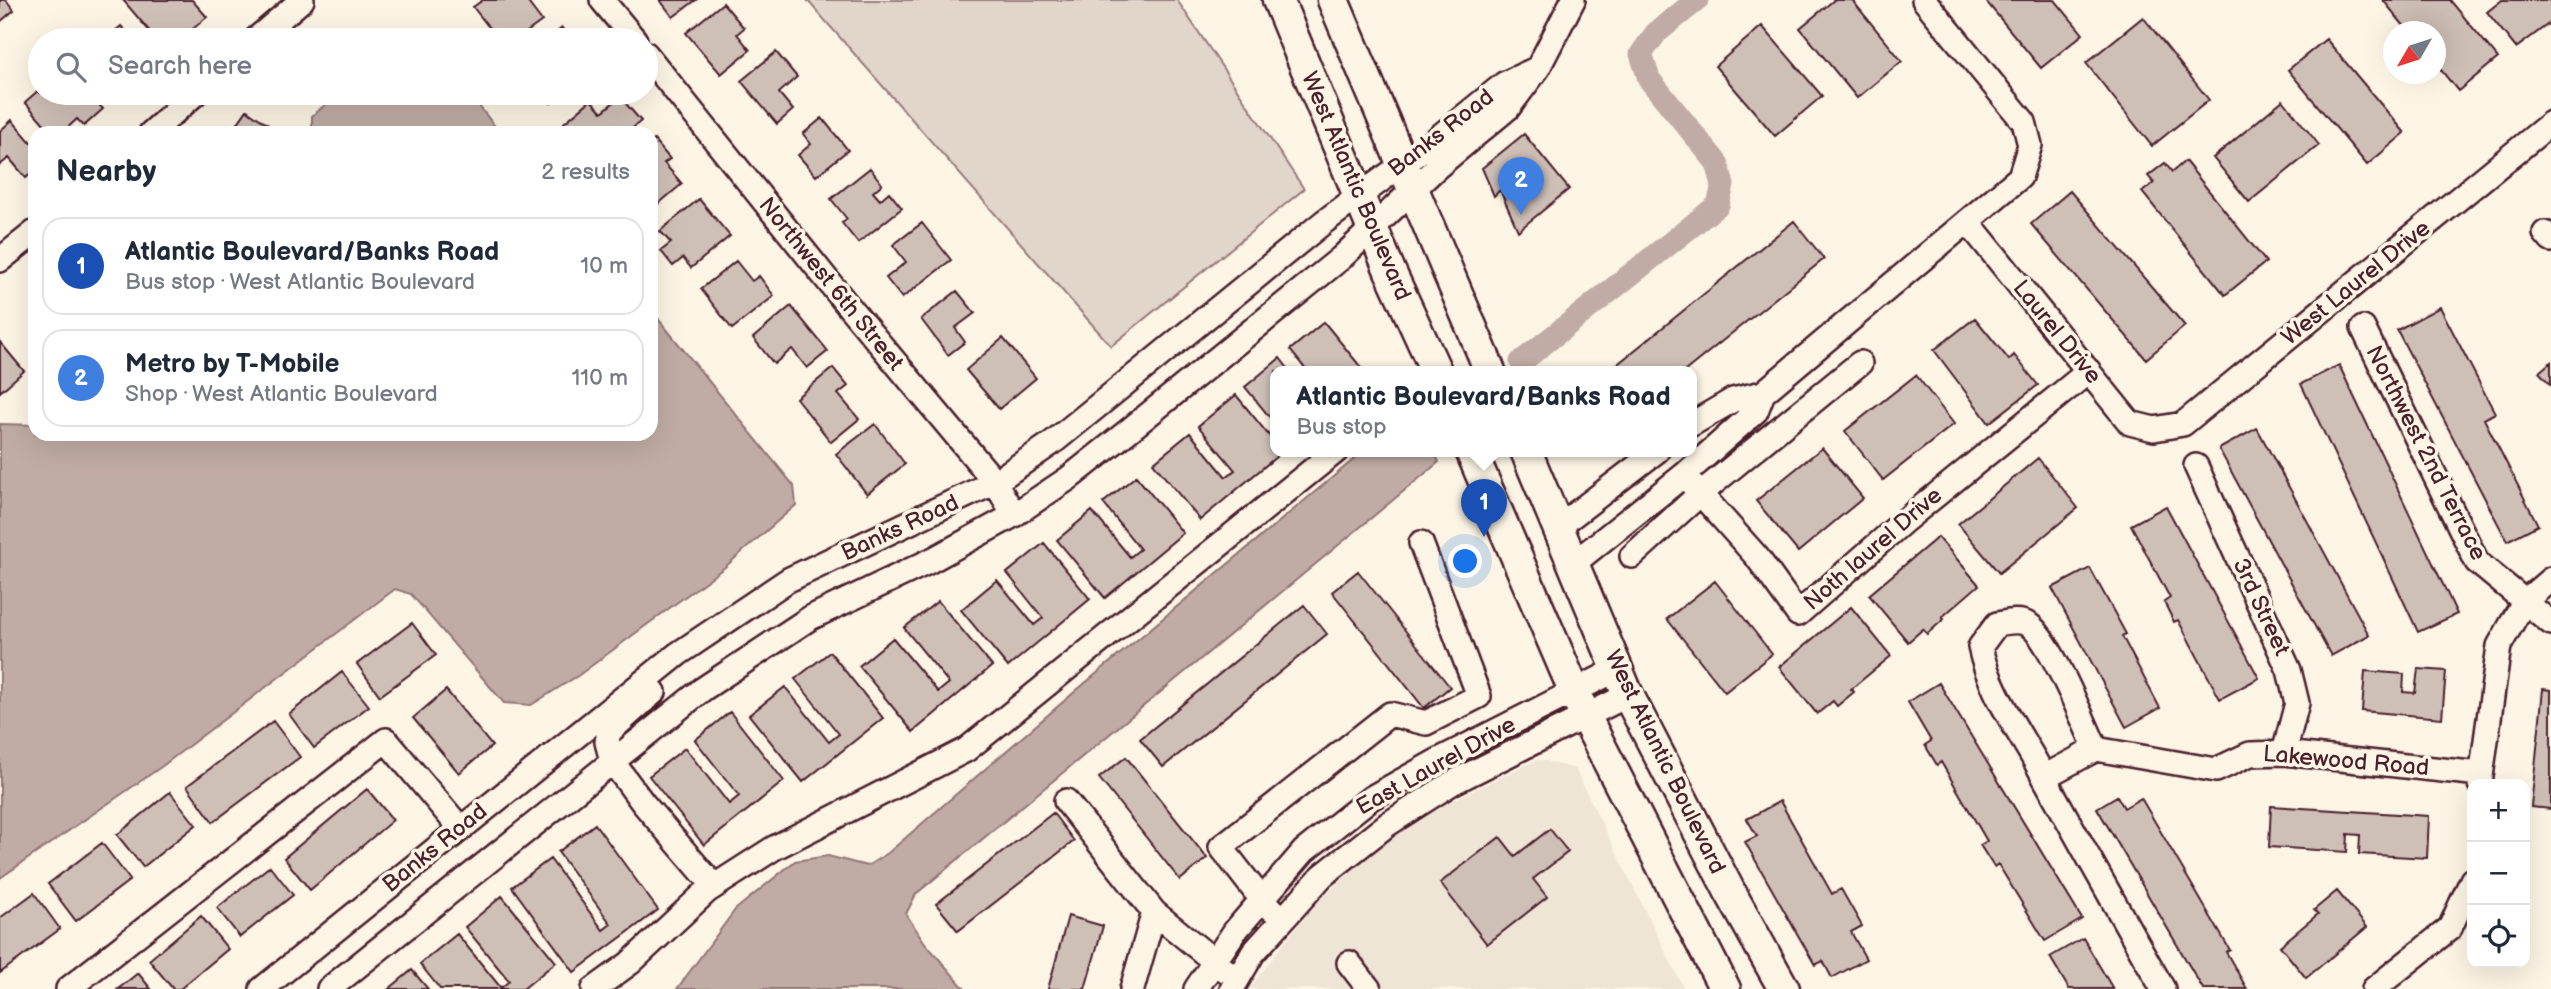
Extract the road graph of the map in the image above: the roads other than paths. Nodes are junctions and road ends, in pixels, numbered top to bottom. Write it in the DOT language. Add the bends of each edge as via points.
graph roads {
  1 [pos="303,0"];
  2 [pos="602,0"];
  3 [pos="1278,0"];
  4 [pos="1333,0"];
  5 [pos="1573,0"];
  6 [pos="1924,0"];
  7 [pos="270,28"];
  8 [pos="625,28"];
  9 [pos="658,69"];
  10 [pos="182,105"];
  11 [pos="2551,123"];
  12 [pos="159,126"];
  13 [pos="1408,177"];
  14 [pos="1359,196"];
  15 [pos="1968,222"];
  16 [pos="1372,228"];
  17 [pos="28,238"];
  18 [pos="0,260"];
  19 [pos="2363,328"];
  20 [pos="1860,363"];
  21 [pos="1434,366"];
  22 [pos="1488,366"];
  23 [pos="2089,371"];
  24 [pos="1763,393"];
  25 [pos="1697,421"];
  26 [pos="2154,429"];
  27 [pos="1329,457"];
  28 [pos="1474,457"];
  29 [pos="1529,457"];
  30 [pos="1649,457"];
  31 [pos="2196,466"];
  32 [pos="1684,475"];
  33 [pos="995,482"];
  34 [pos="1700,494"];
  35 [pos="1014,515"];
  36 [pos="1558,527"];
  37 [pos="1421,543"];
  38 [pos="1632,556"];
  39 [pos="1574,563"];
  40 [pos="2551,579"];
  41 [pos="764,596"];
  42 [pos="2524,602"];
  43 [pos="2551,623"];
  44 [pos="1623,682"];
  45 [pos="1579,704"];
  46 [pos="2096,749"];
  47 [pos="2284,753"];
  48 [pos="612,761"];
  49 [pos="2043,777"];
  50 [pos="2480,779"];
  51 [pos="1066,801"];
  52 [pos="460,828"];
  53 [pos="715,887"];
  54 [pos="2467,891"];
  55 [pos="1262,900"];
  56 [pos="1154,912"];
  57 [pos="1283,919"];
  58 [pos="1214,962"];
  59 [pos="1349,963"];
  60 [pos="1235,984"];
  61 [pos="68,989"];
  62 [pos="262,989"];
  63 [pos="329,989"];
  64 [pos="594,989"];
  65 [pos="1132,989"];
  66 [pos="1196,989"];
  67 [pos="1369,989"];
  68 [pos="1725,989"];
  69 [pos="1784,989"];
  70 [pos="2163,989"];
  71 [pos="2374,989"];
  1 -- 7 [label="street"];
  2 -- 8 [label="street"];
  3 -- 14 [label="main road, West Atlantic Boulevard"];
  4 -- 13 [label="main road"];
  5 -- 13 [label="street, Banks Road" via="1538,68 1504,84"];
  6 -- 15 [label="street" via="2024,122 2030,145 2020,177"];
  9 -- 33 [label="street, Northwest 6th Street"];
  10 -- 12 [label="street"];
  11 -- 26 [label="street, West Laurel Drive" via="2183,424"];
  13 -- 14 [label="street, Banks Road"];
  13 -- 16 [label="street, Banks Road"];
  13 -- 22 [label="main road"];
  14 -- 16 [label="main road, West Atlantic Boulevard"];
  14 -- 33 [label="street, Banks Road" via="1052,443"];
  15 -- 23 [label="street, Laurel Drive"];
  15 -- 24 [label="street"];
  16 -- 21 [label="main road, West Atlantic Boulevard"];
  16 -- 35 [label="street, Banks Road" via="1127,432"];
  17 -- 18 [label="street"];
  19 -- 42 [label="street, Northwest 2nd Terrace" via="2477,562"];
  20 -- 34 [label="street"];
  23 -- 26 [label="street, Laurel Drive" via="2130,423"];
  23 -- 34 [label="street, Noth laurel Drive" via="1798,614 1757,557"];
  24 -- 25 [label="street" via="1733,401"];
  24 -- 32 [label="street" via="1756,411"];
  27 -- 53 [label="street" via="966,750 774,848"];
  28 -- 45 [label="main road, West Atlantic Boulevard"];
  29 -- 36 [label="main road, West Atlantic Boulevard"];
  30 -- 36 [label="street"];
  31 -- 47 [label="street, 3rd Street" via="2289,670 2297,703"];
  32 -- 34 [label="street, Noth laurel Drive"];
  32 -- 39 [label="street"];
  33 -- 35 [label="street, Northwest 6th Street"];
  33 -- 41 [label="street, Banks Road" via="788,580"];
  34 -- 38 [label="street"];
  35 -- 48 [label="street, Banks Road" via="810,618 703,689"];
  36 -- 39 [label="main road, West Atlantic Boulevard"];
  37 -- 55 [label="street" via="1479,696 1426,723 1390,714 1221,847"];
  39 -- 44 [label="main road, West Atlantic Boulevard"];
  40 -- 42 [label="street"];
  41 -- 48 [label="street" via="718,644 609,732"];
  41 -- 52 [label="street, Banks Road" via="678,654"];
  42 -- 43 [label="street, Northwest 2nd Terrace"];
  42 -- 50 [label="street" via="2499,646"];
  44 -- 45 [label="street, East Laurel Drive"];
  44 -- 69 [label="main road, West Atlantic Boulevard"];
  45 -- 55 [label="street, East Laurel Drive" via="1437,761 1371,798 1304,851"];
  45 -- 57 [label="street, East Laurel Drive" via="1388,824 1322,877"];
  45 -- 68 [label="main road, West Atlantic Boulevard"];
  46 -- 47 [label="street, Lakewood Road" via="2216,770 2250,754"];
  46 -- 49 [label="street"];
  46 -- 49 [label="street" via="2044,641 2029,625 1997,624 1980,647 1984,670"];
  47 -- 50 [label="street, Lakewood Road"];
  48 -- 53 [label="street"];
  48 -- 63 [label="street, Banks Road"];
  49 -- 70 [label="street"];
  51 -- 56 [label="street"];
  52 -- 61 [label="street" via="386,740"];
  52 -- 62 [label="street, Banks Road"];
  53 -- 64 [label="street" via="631,963"];
  54 -- 71 [label="street" via="2450,928"];
  55 -- 57 [label="street"];
  55 -- 58 [label="street, East Laurel Drive"];
  56 -- 58 [label="street"];
  56 -- 65 [label="street"];
  57 -- 60 [label="street, East Laurel Drive" via="1252,953"];
  58 -- 60 [label="street"];
  58 -- 66 [label="street, East Laurel Drive"];
  59 -- 67 [label="street"];
}
